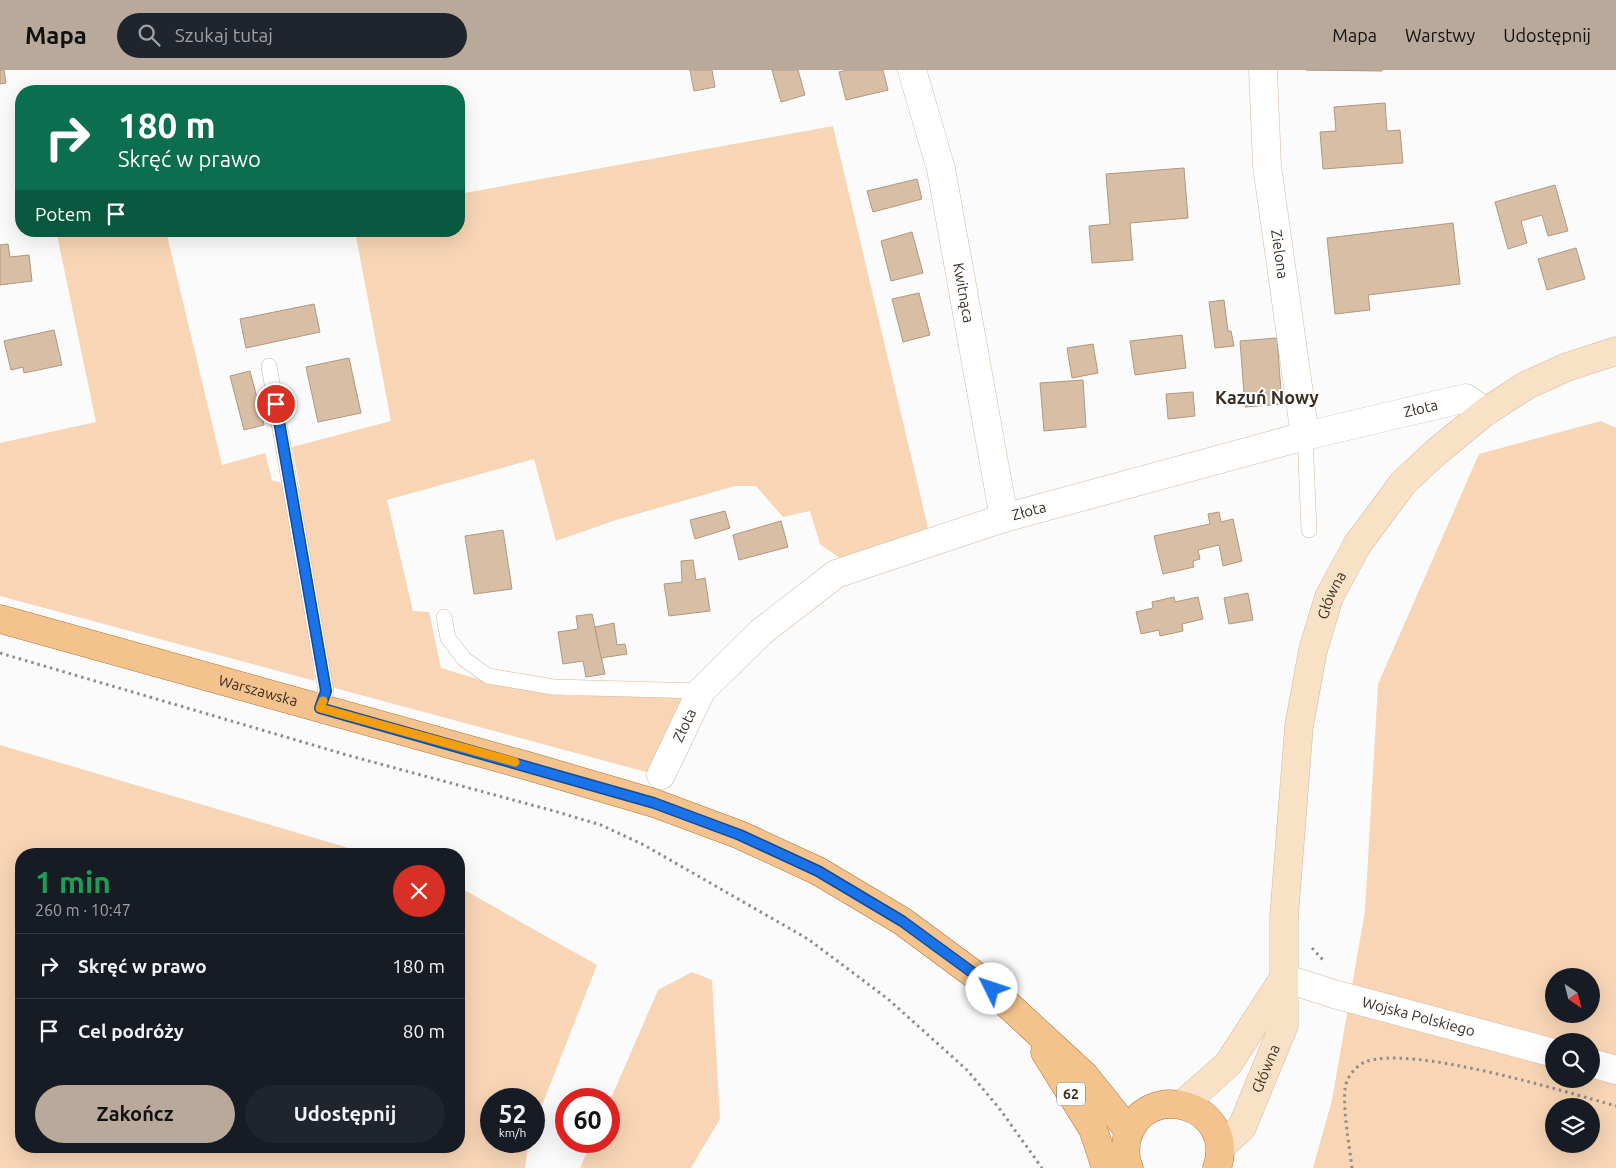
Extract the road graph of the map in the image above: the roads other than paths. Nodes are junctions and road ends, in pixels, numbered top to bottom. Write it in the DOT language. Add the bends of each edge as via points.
graph roads {
  1 [pos="912,70"];
  2 [pos="1263,70"];
  3 [pos="1616,351"];
  4 [pos="269,366"];
  5 [pos="1485,412"];
  6 [pos="1306,436"];
  7 [pos="1004,518"];
  8 [pos="1308,530"];
  9 [pos="444,618"];
  10 [pos="0,619"];
  11 [pos="701,691"];
  12 [pos="320,708"];
  13 [pos="661,774"];
  14 [pos="1284,978"];
  15 [pos="1027,1023"];
  16 [pos="1545,1051"];
  17 [pos="1600,1066"];
  18 [pos="1616,1070"];
  19 [pos="1085,1076"];
  20 [pos="1183,1104"];
  21 [pos="1152,1109"];
  22 [pos="1129,1131"];
  23 [pos="1219,1158"];
  24 [pos="1106,1168"];
  25 [pos="1129,1168"];
  1 -- 7 [label="street, Kwitnąca" via="940,169"];
  2 -- 6 [label="street, Zielona" via="1267,166"];
  3 -- 5 [label="main road, Główna" via="1567,367 1527,385"];
  4 -- 12 [label="lane" via="326,691"];
  5 -- 6 [label="street, Złota" via="1466,398"];
  5 -- 14 [label="main road, Główna" via="1403,483 1357,545 1329,597 1312,650 1299,726 1284,917"];
  6 -- 7 [label="street, Złota"];
  6 -- 8 [label="lane"];
  7 -- 11 [label="street, Złota" via="836,574 761,632"];
  9 -- 11 [label="lane" via="448,638 464,659 488,676 553,687"];
  10 -- 12 [label="main road, Warszawska / 62"];
  11 -- 13 [label="street, Złota"];
  12 -- 15 [label="main road, Warszawska / 62" via="654,803 740,835 818,871 902,921 980,978"];
  14 -- 16 [label="street, Wojska Polskiego"];
  14 -- 20 [label="main road, Główna" via="1228,1064"];
  14 -- 23 [label="main road, Główna" via="1284,1025 1242,1128"];
  15 -- 19 [label="main road, Warszawska / 62"];
  15 -- 24 [label="main road, 62" via="1092,1129"];
  17 -- 18 [label="street"];
  19 -- 21 [label="main road, Warszawska / 62"];
  19 -- 22 [label="main road, Warszawska / 62"];
  20 -- 21 [label="main road" via="1167,1104"];
  20 -- 23 [label="main road" via="1197,1110 1217,1132"];
  21 -- 22 [label="main road" via="1138,1118"];
  22 -- 25 [label="main road" via="1125,1147"];
}
